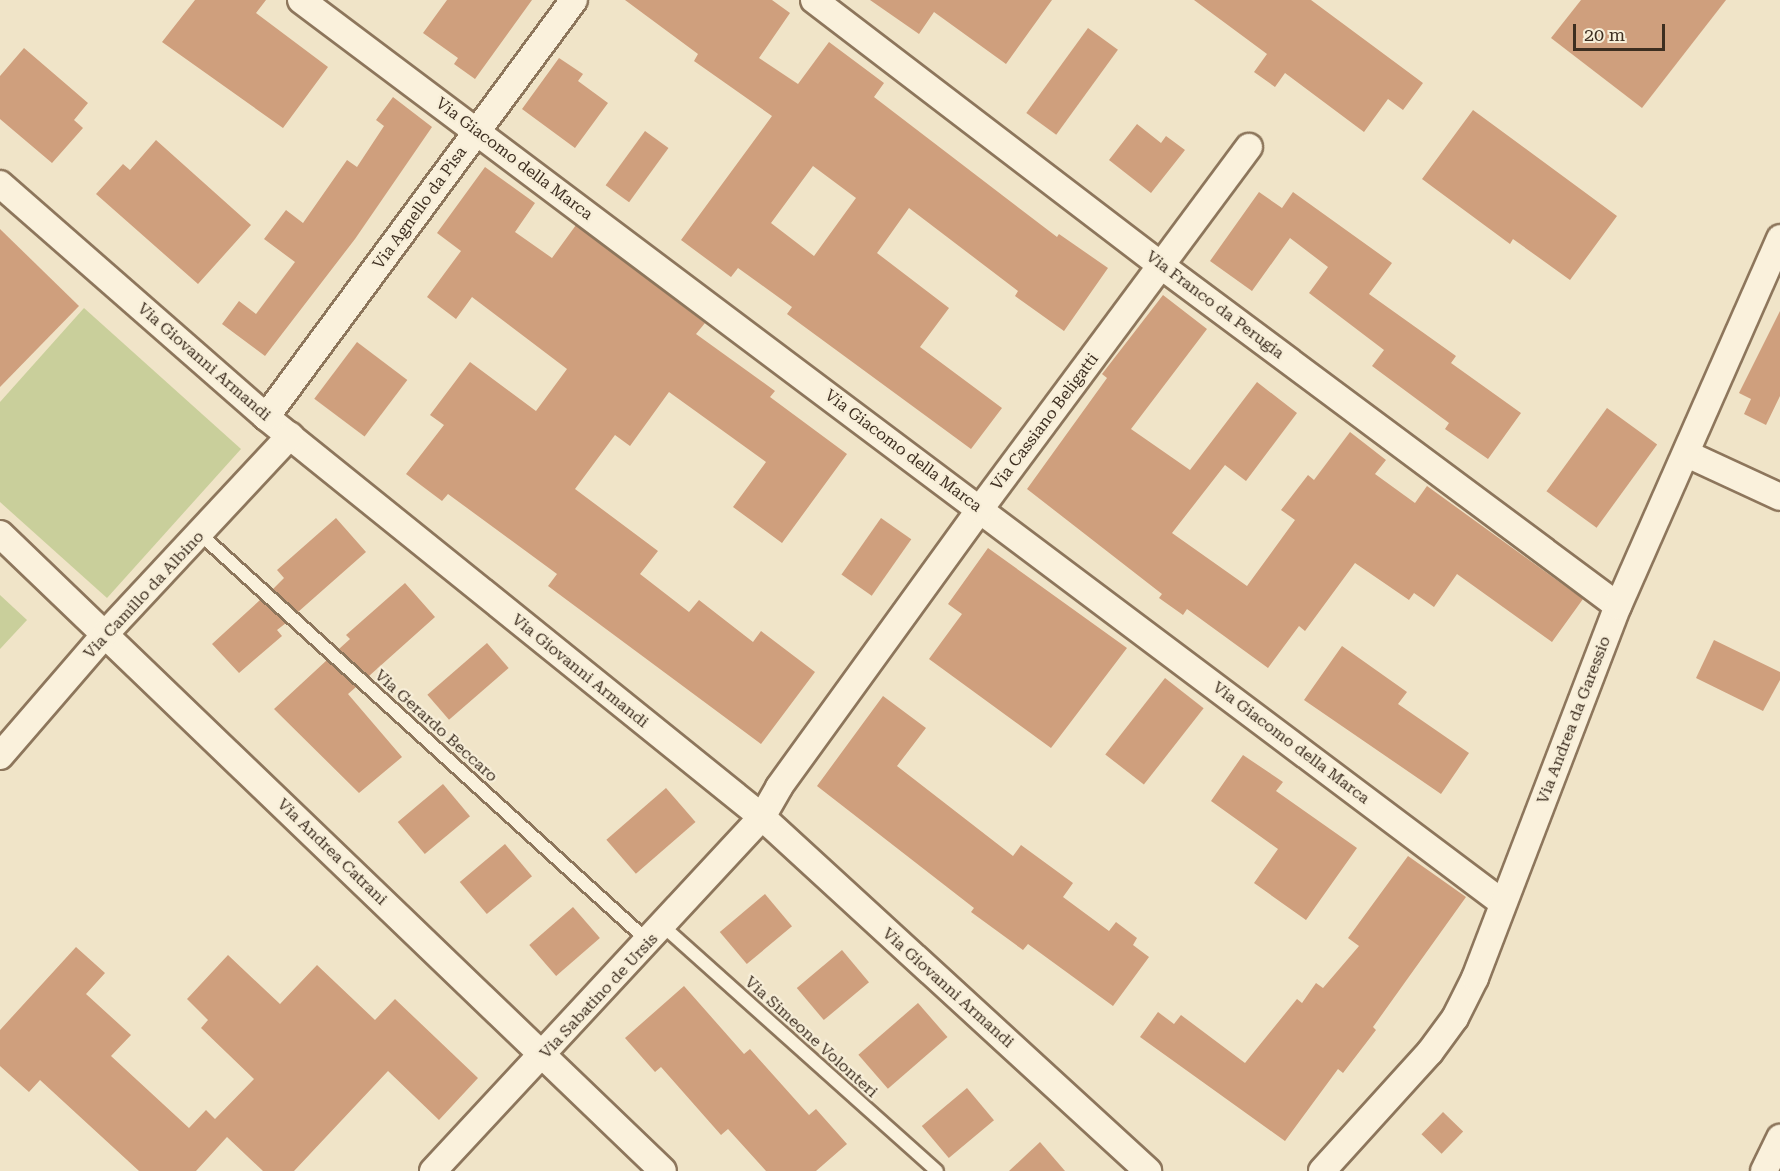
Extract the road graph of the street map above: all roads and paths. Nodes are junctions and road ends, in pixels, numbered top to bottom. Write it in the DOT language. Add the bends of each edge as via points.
graph roads {
  1 [pos="301,0"];
  2 [pos="574,0"];
  3 [pos="814,0"];
  4 [pos="477,131"];
  5 [pos="1249,147"];
  6 [pos="0,184"];
  7 [pos="1780,238"];
  8 [pos="1163,267"];
  9 [pos="266,417"];
  10 [pos="290,436"];
  11 [pos="1687,454"];
  12 [pos="1780,497"];
  13 [pos="980,509"];
  14 [pos="0,534"];
  15 [pos="200,534"];
  16 [pos="1618,606"];
  17 [pos="106,633"];
  18 [pos="0,756"];
  19 [pos="762,817"];
  20 [pos="1503,903"];
  21 [pos="656,934"];
  22 [pos="542,1056"];
  23 [pos="1780,1138"];
  24 [pos="433,1171"];
  25 [pos="663,1171"];
  26 [pos="937,1171"];
  27 [pos="1148,1171"];
  28 [pos="1322,1171"];
  29 [pos="1764,1171"];
  1 -- 4 [label="street, Via Giacomo della Marca"];
  2 -- 4 [label="street, Via Agnello da Pisa"];
  3 -- 8 [label="street, Via Franco da Perugia"];
  4 -- 9 [label="street, Via Agnello da Pisa"];
  4 -- 13 [label="street, Via Giacomo della Marca"];
  5 -- 8 [label="street, Via Cassiano Beligatti"];
  6 -- 9 [label="street, Via Giovanni Armandi"];
  7 -- 11 [label="street, Via Andrea da Garessio"];
  8 -- 13 [label="street, Via Cassiano Beligatti"];
  8 -- 16 [label="street, Via Franco da Perugia"];
  9 -- 10 [label="street, Via Giovanni Armandi"];
  10 -- 15 [label="street, Via Camillo da Albino"];
  10 -- 19 [label="street, Via Giovanni Armandi"];
  11 -- 12 [label="street"];
  11 -- 16 [label="street, Via Andrea da Garessio"];
  13 -- 19 [label="street, Via Cassiano Beligatti" via="779,787"];
  13 -- 20 [label="street, Via Giacomo della Marca"];
  14 -- 17 [label="street, Via Andrea Catrani"];
  15 -- 17 [label="street, Via Camillo da Albino"];
  15 -- 21 [label="lane, Via Gerardo Beccaro"];
  16 -- 20 [label="street, Via Andrea da Garessio"];
  17 -- 18 [label="street, Via Camillo da Albino"];
  17 -- 22 [label="street, Via Andrea Catrani"];
  19 -- 21 [label="street, Via Sabatino de Ursis"];
  19 -- 27 [label="street, Via Giovanni Armandi"];
  20 -- 28 [label="street, Via Andrea da Garessio" via="1455,1018 1430,1052"];
  21 -- 22 [label="street, Via Sabatino de Ursis"];
  21 -- 26 [label="lane, Via Simeone Volonteri"];
  22 -- 24 [label="street, Via Sabatino de Ursis"];
  22 -- 25 [label="street, Via Andrea Catrani"];
  23 -- 29 [label="street"];
}
